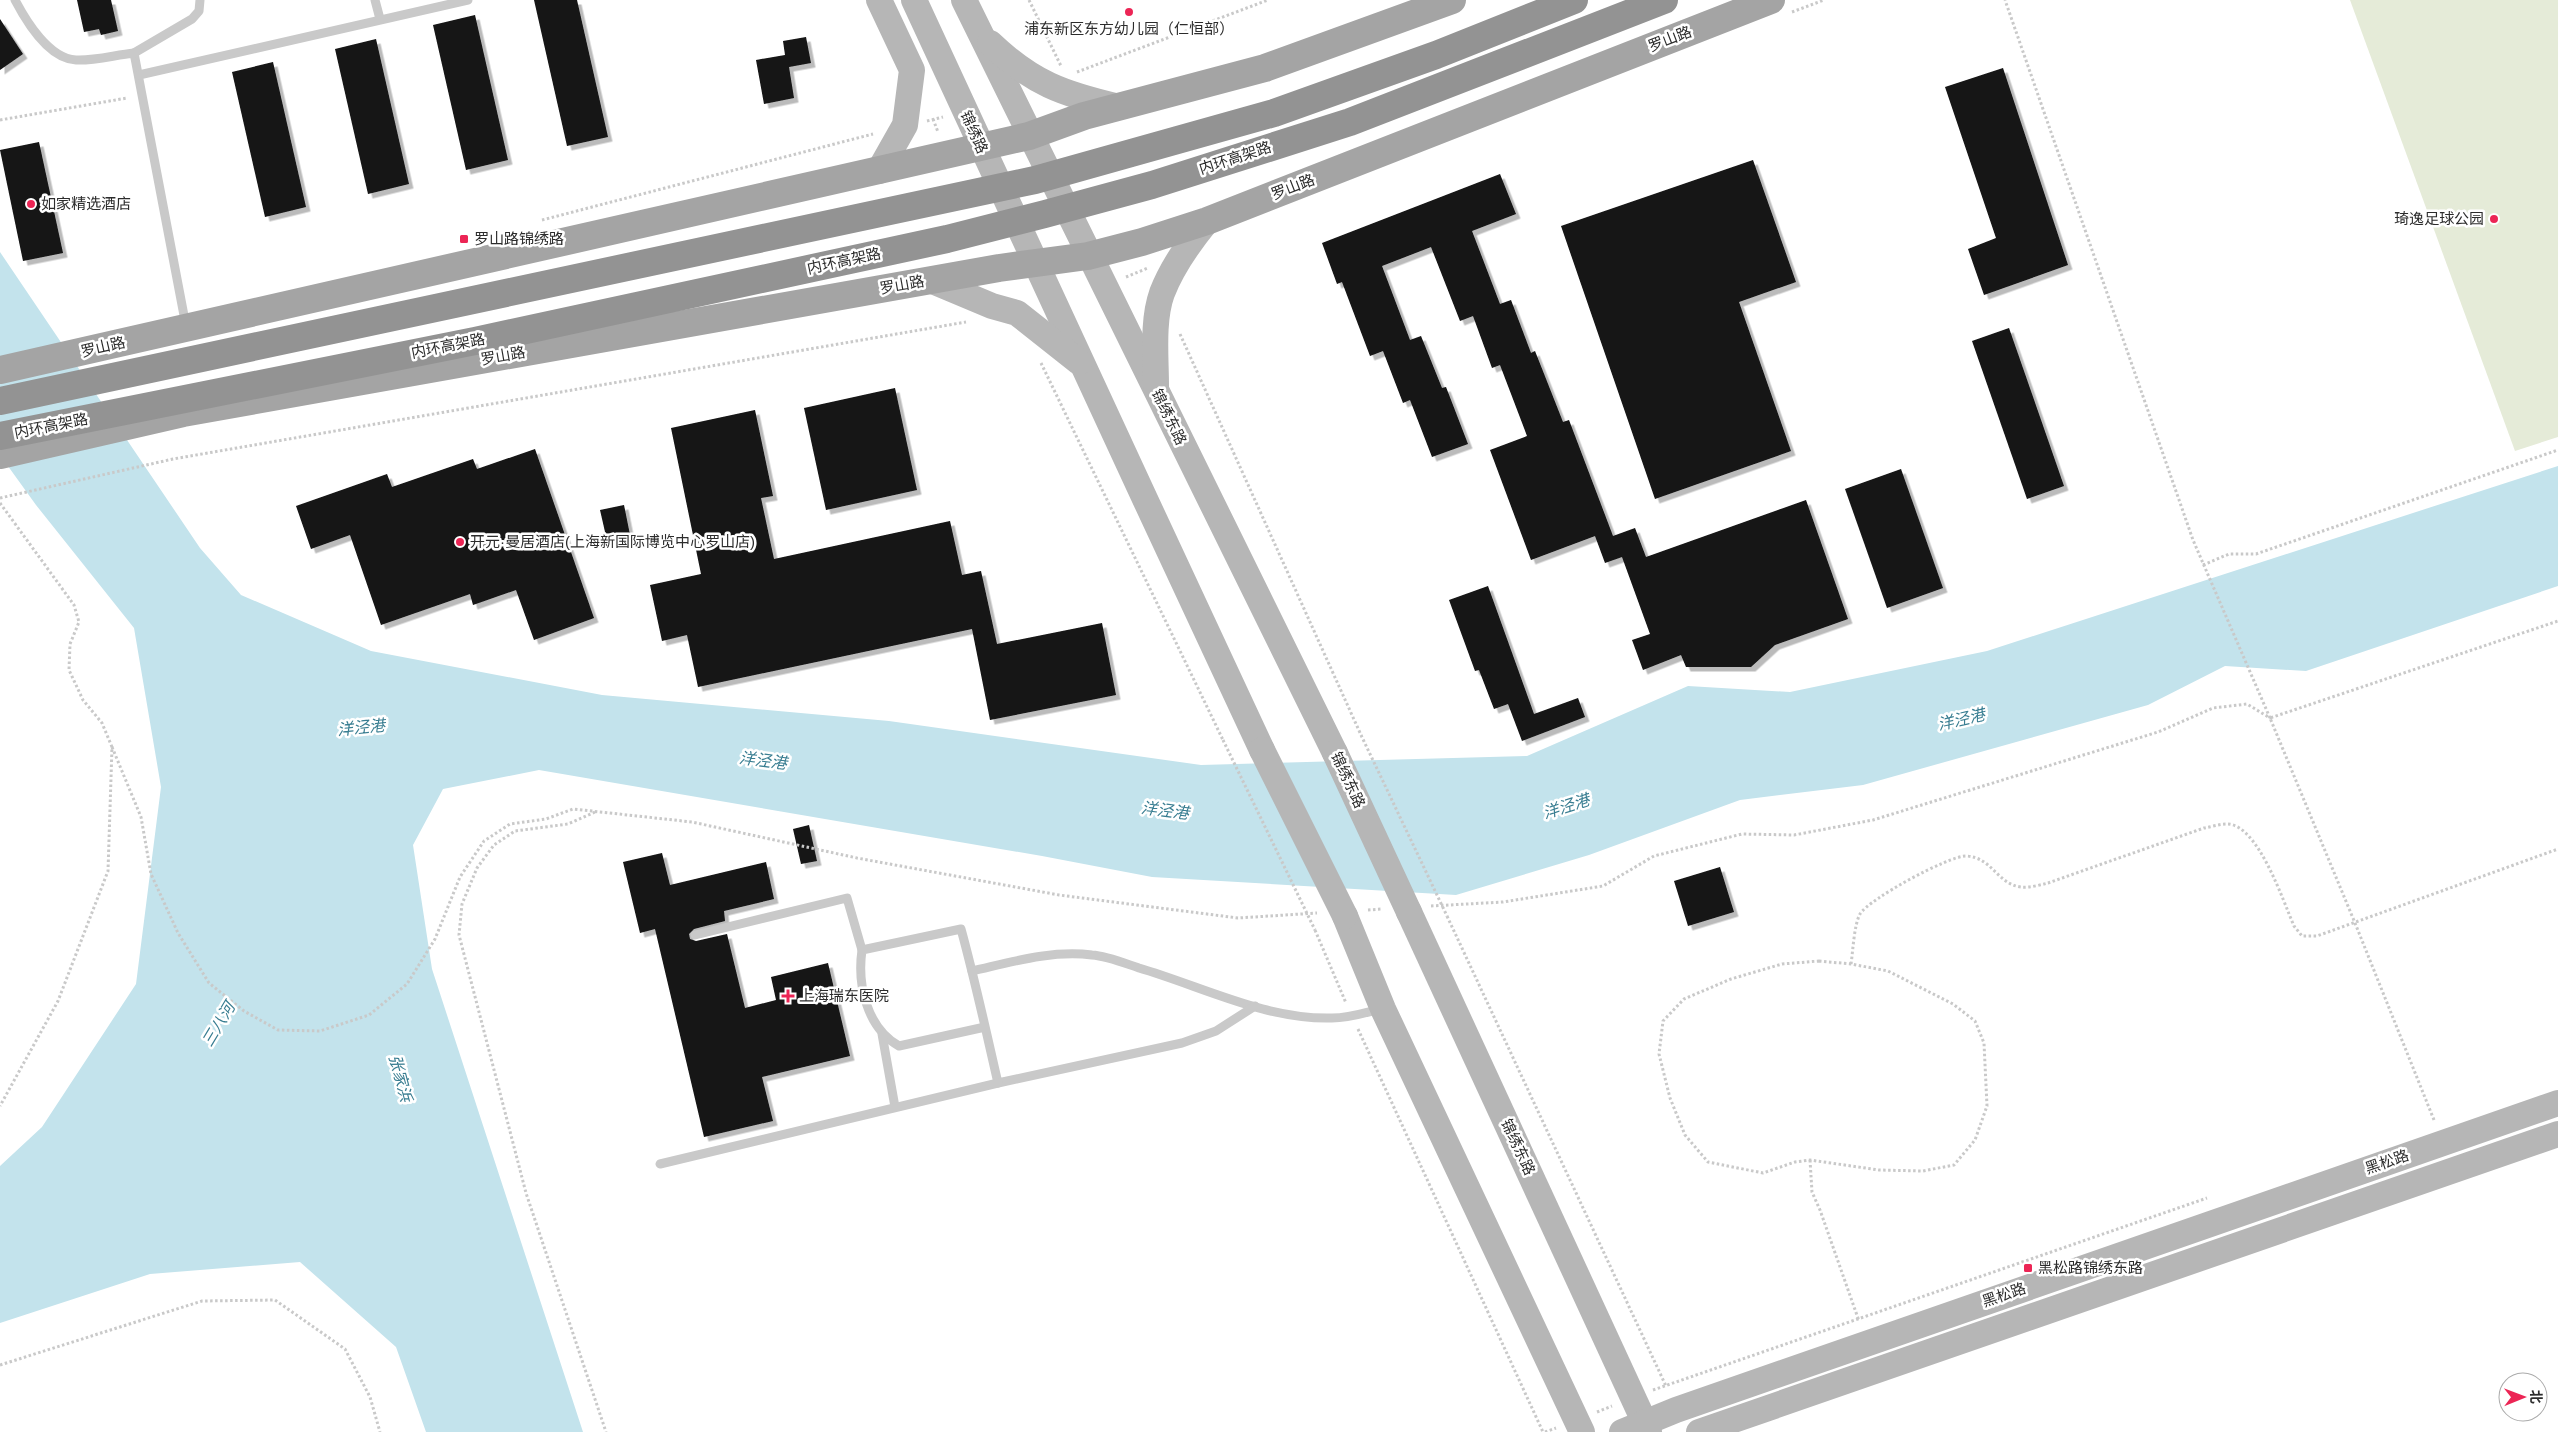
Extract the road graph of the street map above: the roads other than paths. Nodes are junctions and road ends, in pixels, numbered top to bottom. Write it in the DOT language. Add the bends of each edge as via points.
graph roads {
  1 [pos="15,0"];
  2 [pos="200,0"];
  3 [pos="375,0"];
  4 [pos="468,0"];
  5 [pos="879,0"];
  6 [pos="914,0"];
  7 [pos="964,0"];
  8 [pos="1452,0"];
  9 [pos="1574,0"];
  10 [pos="1664,0"];
  11 [pos="1771,0"];
  12 [pos="380,19"];
  13 [pos="980,34"];
  14 [pos="134,53"];
  15 [pos="139,75"];
  16 [pos="1119,107"];
  17 [pos="1029,136"];
  18 [pos="980,148"];
  19 [pos="879,171"];
  20 [pos="1207,221"];
  21 [pos="1088,256"];
  22 [pos="1035,264"];
  23 [pos="930,280"];
  24 [pos="186,328"];
  25 [pos="1084,365"];
  26 [pos="0,370"];
  27 [pos="1156,391"];
  28 [pos="0,401"];
  29 [pos="0,436"];
  30 [pos="0,455"];
  31 [pos="695,935"];
  32 [pos="862,950"];
  33 [pos="972,971"];
  34 [pos="1256,1006"];
  35 [pos="1383,1009"];
  36 [pos="985,1027"];
  37 [pos="882,1034"];
  38 [pos="900,1046"];
  39 [pos="886,1055"];
  40 [pos="998,1083"];
  41 [pos="2558,1102"];
  42 [pos="895,1107"];
  43 [pos="2558,1134"];
  44 [pos="660,1164"];
  45 [pos="1639,1428"];
  46 [pos="1582,1432"];
  47 [pos="1699,1432"];
  1 -- 14 [label="lane" via="29,26 52,49 74,60"];
  2 -- 14 [label="lane" via="199,11 192,19"];
  3 -- 12 [label="lane"];
  4 -- 12 [label="lane"];
  5 -- 19 [label="main road" via="912,70 905,125"];
  6 -- 18 [label="main road, 锦绣路"];
  7 -- 13 [label="main road"];
  8 -- 16 [label="main road, 罗山路" via="1265,68"];
  9 -- 28 [label="highway, bridge" via="1436,55 1274,113 1035,180"];
  10 -- 29 [label="highway, 内环高架路, bridge" via="1350,122 1152,185 1045,214 947,239 475,341"];
  11 -- 20 [label="main road, 罗山路"];
  12 -- 15 [label="lane"];
  13 -- 16 [label="main road" via="1012,64 1044,84 1071,86"];
  13 -- 17 [label="main road"];
  14 -- 15 [label="lane"];
  15 -- 24 [label="lane"];
  16 -- 17 [label="main road, 罗山路"];
  17 -- 18 [label="main road, 罗山路"];
  17 -- 21 [label="main road, 锦绣东路"];
  18 -- 19 [label="main road, 罗山路"];
  18 -- 22 [label="main road, 锦绣路"];
  19 -- 24 [label="main road, 罗山路"];
  20 -- 21 [label="main road, 罗山路"];
  20 -- 27 [label="main road" via="1187,245 1162,294 1157,330"];
  21 -- 22 [label="main road, 罗山路"];
  21 -- 27 [label="main road, 锦绣东路"];
  22 -- 23 [label="main road, 罗山路"];
  22 -- 25 [label="main road"];
  23 -- 25 [label="main road" via="1017,313"];
  23 -- 30 [label="main road, 罗山路" via="183,413"];
  24 -- 26 [label="main road, 罗山路"];
  25 -- 35 [label="main road, bridge" via="1262,750 1346,913"];
  27 -- 45 [label="main road, 锦绣东路, bridge" via="1335,753"];
  31 -- 32 [label="lane" via="847,898"];
  32 -- 33 [label="lane" via="961,929"];
  32 -- 37 [label="lane" via="860,976 868,1007"];
  33 -- 34 [label="lane" via="1040,956 1065,953 1094,955"];
  33 -- 36 [label="lane"];
  34 -- 35 [label="lane" via="1311,1017 1352,1016"];
  34 -- 40 [label="lane" via="1216,1031 1182,1043"];
  35 -- 46 [label="main road"];
  36 -- 38 [label="lane"];
  36 -- 40 [label="lane"];
  37 -- 38 [label="lane"];
  37 -- 39 [label="lane"];
  38 -- 39 [label="lane"];
  39 -- 42 [label="lane"];
  40 -- 42 [label="lane"];
  41 -- 45 [label="main road, 黑松路" via="1676,1410"];
  42 -- 44 [label="lane"];
  43 -- 47 [label="main road"];
}
